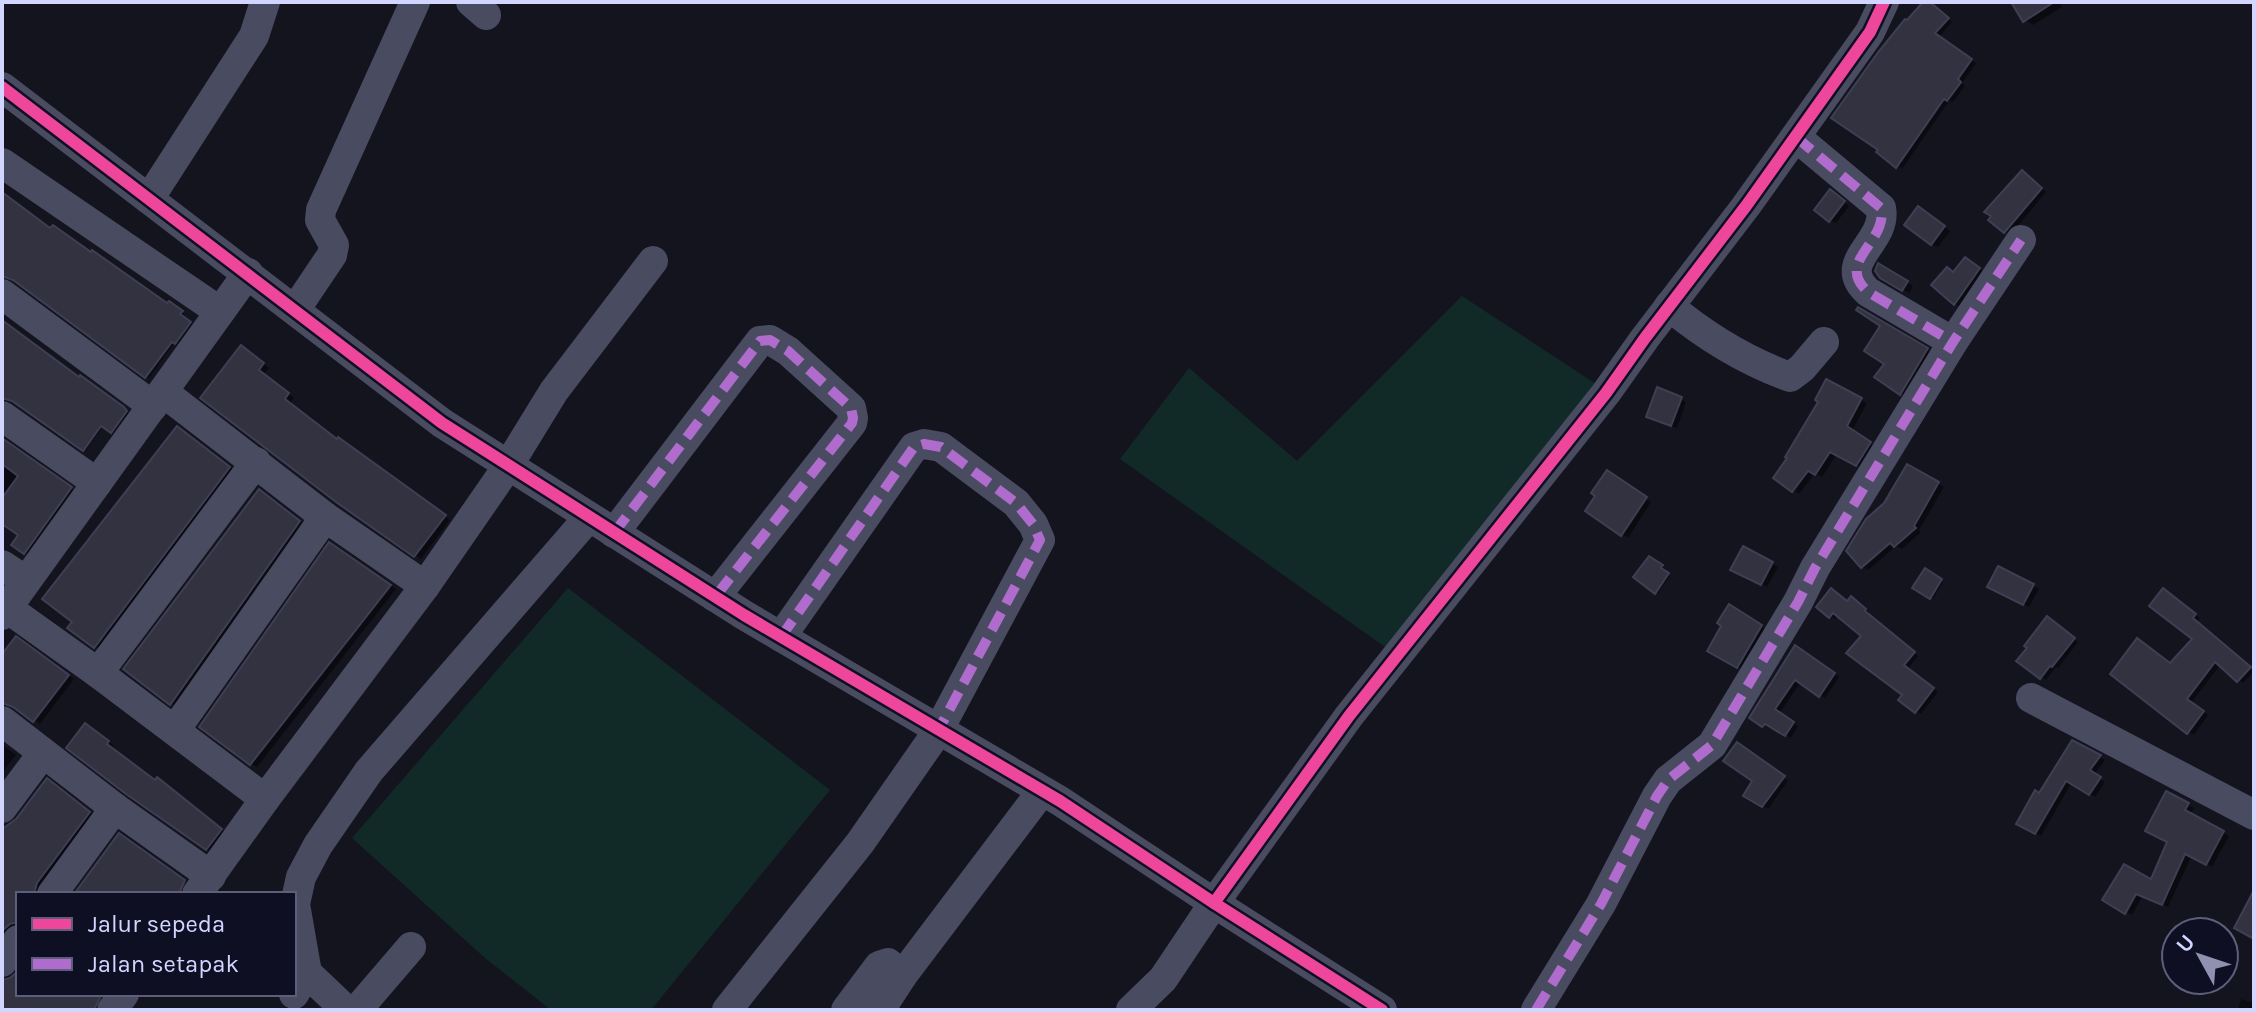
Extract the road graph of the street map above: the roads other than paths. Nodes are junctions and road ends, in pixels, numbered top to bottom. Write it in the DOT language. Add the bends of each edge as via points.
graph roads {
  1 [pos="265,2"];
  2 [pos="415,2"];
  3 [pos="1885,3"];
  4 [pos="2,87"];
  5 [pos="1796,137"];
  6 [pos="2,163"];
  7 [pos="149,199"];
  8 [pos="2021,240"];
  9 [pos="653,261"];
  10 [pos="248,273"];
  11 [pos="2,294"];
  12 [pos="1669,306"];
  13 [pos="295,310"];
  14 [pos="219,311"];
  15 [pos="1824,342"];
  16 [pos="1953,342"];
  17 [pos="158,399"];
  18 [pos="2,416"];
  19 [pos="256,462"];
  20 [pos="508,466"];
  21 [pos="97,483"];
  22 [pos="325,517"];
  23 [pos="602,525"];
  24 [pos="14,573"];
  25 [pos="425,586"];
  26 [pos="715,597"];
  27 [pos="4,611"];
  28 [pos="781,637"];
  29 [pos="98,673"];
  30 [pos="2031,698"];
  31 [pos="2,721"];
  32 [pos="175,730"];
  33 [pos="938,731"];
  34 [pos="43,753"];
  35 [pos="1042,791"];
  36 [pos="265,799"];
  37 [pos="2,808"];
  38 [pos="115,808"];
  39 [pos="2254,815"];
  40 [pos="204,885"];
  41 [pos="53,892"];
  42 [pos="296,900"];
  43 [pos="1214,903"];
  44 [pos="296,932"];
  45 [pos="16,943"];
  46 [pos="411,947"];
  47 [pos="2,962"];
  48 [pos="902,976"];
  49 [pos="298,987"];
  50 [pos="346,1010"];
  51 [pos="357,1010"];
  52 [pos="727,1010"];
  53 [pos="846,1010"];
  54 [pos="880,1010"];
  55 [pos="1131,1010"];
  56 [pos="1381,1010"];
  57 [pos="1536,1010"];
  1 -- 7 [label="street" via="254,36"];
  2 -- 13 [label="street" via="321,210 320,220 334,245 332,255"];
  3 -- 5 [label="street"];
  4 -- 7 [label="street"];
  5 -- 12 [label="street"];
  5 -- 16 [label="street" via="1881,208 1879,229 1856,267 1860,285"];
  6 -- 14 [label="street"];
  7 -- 10 [label="street"];
  8 -- 16 [label="street"];
  9 -- 20 [label="street" via="554,391"];
  10 -- 13 [label="street"];
  10 -- 14 [label="street"];
  11 -- 17 [label="street"];
  12 -- 15 [label="street" via="1739,354 1790,377"];
  12 -- 43 [label="street" via="1349,716"];
  13 -- 20 [label="street" via="442,423"];
  14 -- 17 [label="street"];
  16 -- 57 [label="street" via="1712,745 1668,780 1657,796 1601,904"];
  17 -- 19 [label="street"];
  17 -- 21 [label="street"];
  18 -- 21 [label="street"];
  19 -- 22 [label="street"];
  19 -- 29 [label="street"];
  20 -- 23 [label="street"];
  20 -- 25 [label="street"];
  21 -- 24 [label="street"];
  22 -- 25 [label="street"];
  22 -- 32 [label="street"];
  23 -- 26 [label="street"];
  23 -- 26 [label="street" via="760,341 779,345 851,408 853,418"];
  23 -- 42 [label="street" via="369,771 318,845"];
  24 -- 27 [label="street"];
  25 -- 36 [label="street"];
  26 -- 28 [label="street"];
  27 -- 29 [label="street"];
  28 -- 33 [label="street"];
  28 -- 33 [label="street" via="914,447 941,447 1016,503 1040,540"];
  29 -- 32 [label="street"];
  30 -- 39 [label="street"];
  31 -- 34 [label="street"];
  32 -- 36 [label="street"];
  33 -- 35 [label="street"];
  33 -- 52 [label="street" via="860,843"];
  34 -- 37 [label="street"];
  34 -- 38 [label="street"];
  35 -- 43 [label="street"];
  35 -- 48 [label="street"];
  36 -- 40 [label="street"];
  38 -- 40 [label="street"];
  38 -- 41 [label="street"];
  43 -- 55 [label="street" via="1163,979"];
  43 -- 56 [label="street"];
  44 -- 49 [label="street"];
  45 -- 47 [label="street"];
  46 -- 51 [label="street"];
  48 -- 53 [label="street" via="888,963 879,966"];
  48 -- 54 [label="street"];
  49 -- 50 [label="street"];
}
